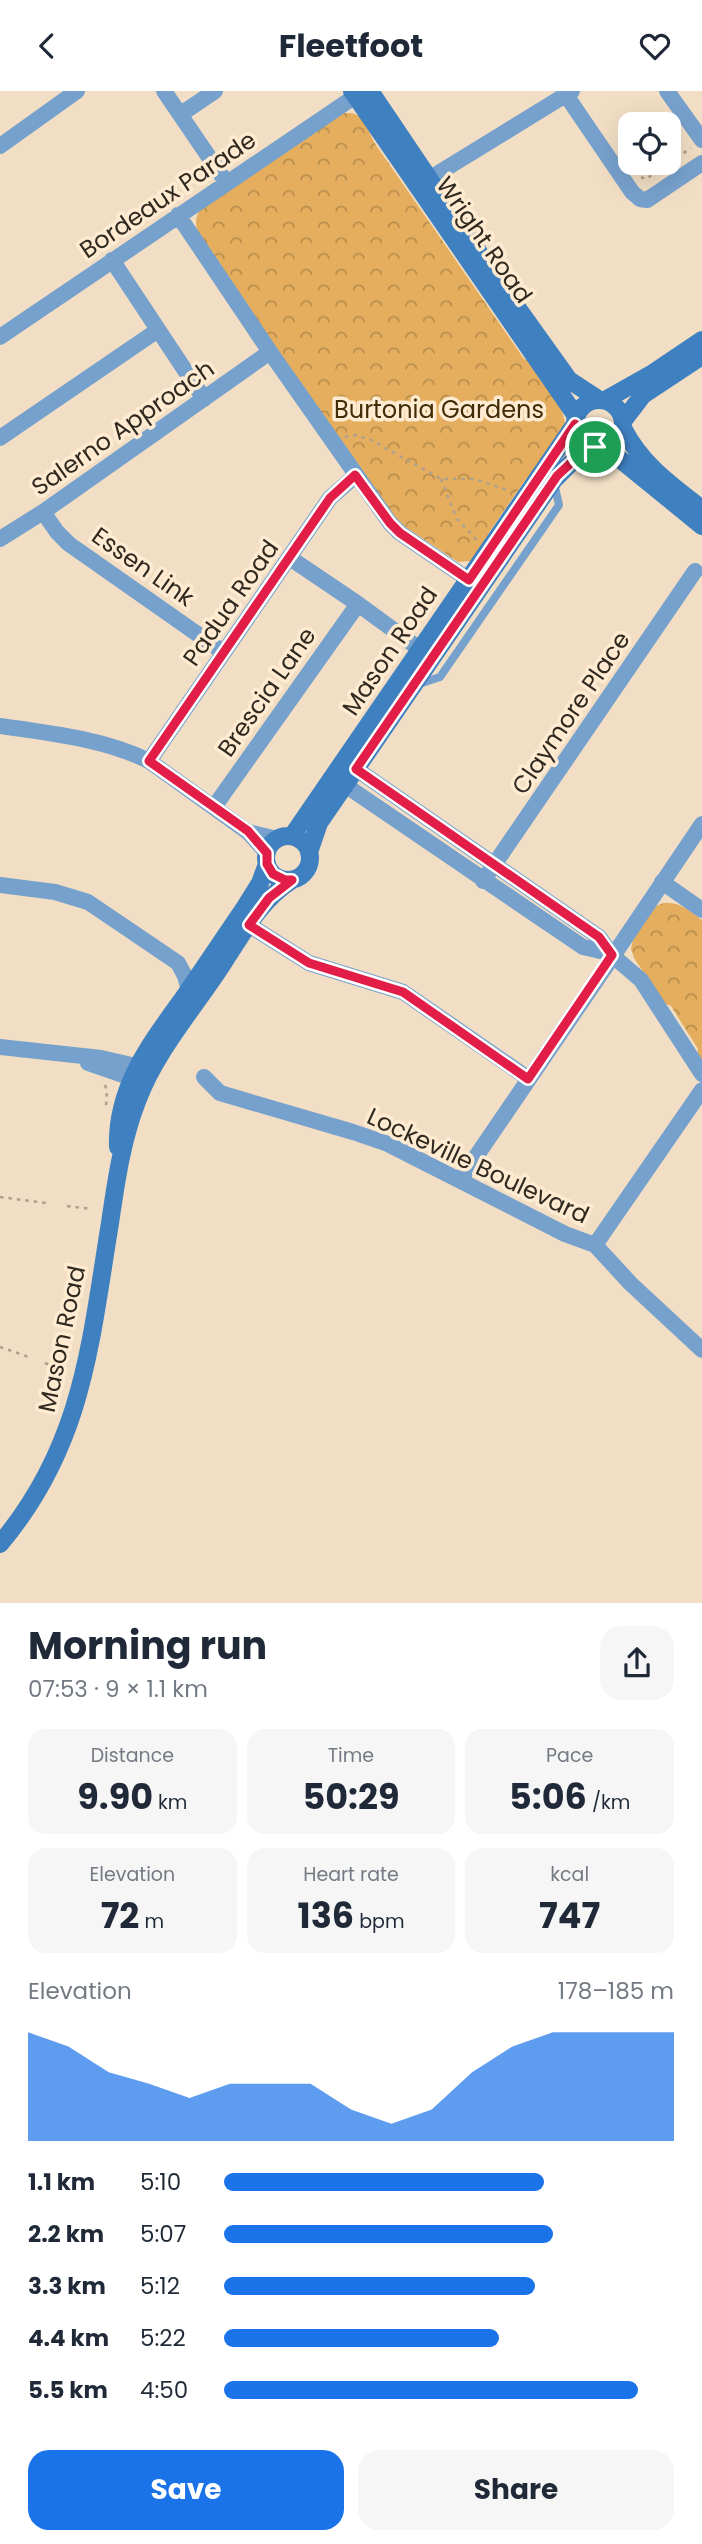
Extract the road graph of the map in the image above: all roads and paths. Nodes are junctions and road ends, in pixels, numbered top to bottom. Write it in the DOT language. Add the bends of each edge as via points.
graph roads {
  1 [pos="77,91"];
  2 [pos="164,91"];
  3 [pos="215,91"];
  4 [pos="667,91"];
  5 [pos="360,92"];
  6 [pos="569,93"];
  7 [pos="181,114"];
  8 [pos="696,144"];
  9 [pos="0,146"];
  10 [pos="702,163"];
  11 [pos="637,176"];
  12 [pos="226,183"];
  13 [pos="423,183"];
  14 [pos="178,215"];
  15 [pos="112,260"];
  16 [pos="158,330"];
  17 [pos="0,337"];
  18 [pos="702,340"];
  19 [pos="270,352"];
  20 [pos="702,356"];
  21 [pos="204,399"];
  22 [pos="601,400"];
  23 [pos="575,420"];
  24 [pos="623,425"];
  25 [pos="347,436"];
  26 [pos="0,438"];
  27 [pos="600,447"];
  28 [pos="355,475"];
  29 [pos="440,479"];
  30 [pos="513,493"];
  31 [pos="702,509"];
  32 [pos="43,512"];
  33 [pos="702,526"];
  34 [pos="0,539"];
  35 [pos="480,542"];
  36 [pos="290,558"];
  37 [pos="695,571"];
  38 [pos="469,580"];
  39 [pos="358,604"];
  40 [pos="421,650"];
  41 [pos="223,652"];
  42 [pos="0,726"];
  43 [pos="149,761"];
  44 [pos="356,769"];
  45 [pos="345,785"];
  46 [pos="214,807"];
  47 [pos="702,824"];
  48 [pos="276,848"];
  49 [pos="309,852"];
  50 [pos="494,865"];
  51 [pos="292,880"];
  52 [pos="484,881"];
  53 [pos="663,882"];
  54 [pos="0,885"];
  55 [pos="702,910"];
  56 [pos="249,925"];
  57 [pos="611,954"];
  58 [pos="207,963"];
  59 [pos="178,964"];
  60 [pos="189,990"];
  61 [pos="0,1047"];
  62 [pos="71,1056"];
  63 [pos="107,1070"];
  64 [pos="141,1074"];
  65 [pos="702,1074"];
  66 [pos="204,1077"];
  67 [pos="528,1079"];
  68 [pos="702,1090"];
  69 [pos="105,1111"];
  70 [pos="460,1180"];
  71 [pos="0,1197"];
  72 [pos="46,1203"];
  73 [pos="67,1206"];
  74 [pos="92,1209"];
  75 [pos="594,1245"];
  76 [pos="0,1347"];
  77 [pos="702,1350"];
  78 [pos="29,1357"];
  79 [pos="45,1363"];
  80 [pos="54,1367"];
  81 [pos="0,1544"];
  1 -- 9 [label="street"];
  2 -- 7 [label="street"];
  3 -- 7 [label="street"];
  4 -- 8 [label="street"];
  5 -- 12 [label="street, Bordeaux Parade"];
  5 -- 13 [label="street, Wright Road"];
  6 -- 10 [label="street" via="640,199 648,200"];
  6 -- 13 [label="street"];
  7 -- 12 [label="street"];
  8 -- 11 [label="path" via="646,179"];
  12 -- 14 [label="street, Bordeaux Parade"];
  13 -- 22 [label="street, Wright Road" via="569,380"];
  13 -- 23 [label="street, Wright Road"];
  14 -- 15 [label="street, Bordeaux Parade"];
  14 -- 19 [label="street"];
  15 -- 16 [label="street"];
  15 -- 17 [label="street, Bordeaux Parade"];
  16 -- 21 [label="street"];
  16 -- 26 [label="street"];
  18 -- 22 [label="street"];
  19 -- 21 [label="street, Salerno Approach"];
  19 -- 28 [label="street"];
  20 -- 24 [label="street" via="643,395"];
  21 -- 32 [label="street, Salerno Approach"];
  22 -- 23 [label="street" via="584,404"];
  22 -- 24 [label="street" via="617,408"];
  23 -- 27 [label="street" via="580,439"];
  23 -- 38 [label="street, Mason Road"];
  24 -- 27 [label="street" via="616,440"];
  24 -- 31 [label="street" via="630,444 649,466"];
  25 -- 29 [label="path" via="381,444"];
  27 -- 33 [label="street"];
  27 -- 44 [label="street, Mason Road" via="574,460 554,480"];
  28 -- 36 [label="street, Padua Road" via="330,498"];
  28 -- 38 [label="street" via="395,528"];
  29 -- 30 [label="path" via="474,479"];
  29 -- 35 [label="path" via="462,527"];
  32 -- 34 [label="street, Salerno Approach"];
  32 -- 41 [label="street, Essen Link" via="69,544"];
  36 -- 39 [label="street"];
  36 -- 41 [label="street, Padua Road"];
  37 -- 50 [label="street, Claymore Place"];
  38 -- 40 [label="street, Mason Road"];
  39 -- 40 [label="street"];
  39 -- 46 [label="street, Brescia Lane"];
  40 -- 48 [label="street, Mason Road"];
  41 -- 43 [label="street, Padua Road"];
  42 -- 43 [label="street" via="67,736"];
  43 -- 46 [label="street"];
  44 -- 45 [label="street, Mason Road"];
  44 -- 50 [label="street"];
  45 -- 49 [label="street, Mason Road" via="319,823"];
  45 -- 52 [label="street"];
  46 -- 48 [label="street"];
  47 -- 53 [label="street"];
  48 -- 49 [label="street" via="303,841"];
  48 -- 51 [label="street" via="278,878"];
  48 -- 58 [label="street, Mason Road" via="245,908"];
  49 -- 51 [label="street" via="307,870"];
  50 -- 52 [label="street, Claymore Place"];
  50 -- 57 [label="street" via="599,937"];
  51 -- 56 [label="street, Mason Road" via="269,898"];
  52 -- 57 [label="street" via="583,947"];
  53 -- 55 [label="street"];
  53 -- 57 [label="street"];
  54 -- 59 [label="street" via="88,902"];
  56 -- 64 [label="street, Mason Road"];
  56 -- 67 [label="street" via="309,963 403,992"];
  57 -- 65 [label="street" via="641,980"];
  57 -- 67 [label="street"];
  58 -- 59 [label="street"];
  58 -- 60 [label="street, Mason Road"];
  59 -- 60 [label="street"];
  60 -- 64 [label="street, Mason Road"];
  61 -- 62 [label="street"];
  62 -- 63 [label="street"];
  62 -- 64 [label="street" via="101,1058"];
  63 -- 64 [label="street"];
  63 -- 69 [label="path"];
  64 -- 81 [label="street, Mason Road" via="119,1168 79,1396 50,1473"];
  66 -- 70 [label="street, Lockeville Boulevard" via="220,1093 368,1137"];
  67 -- 70 [label="street"];
  68 -- 75 [label="street"];
  70 -- 75 [label="street, Lockeville Boulevard"];
  71 -- 72 [label="path"];
  73 -- 74 [label="path"];
  75 -- 77 [label="street, Lockeville Boulevard"];
  76 -- 78 [label="path"];
  79 -- 80 [label="path"];
}
